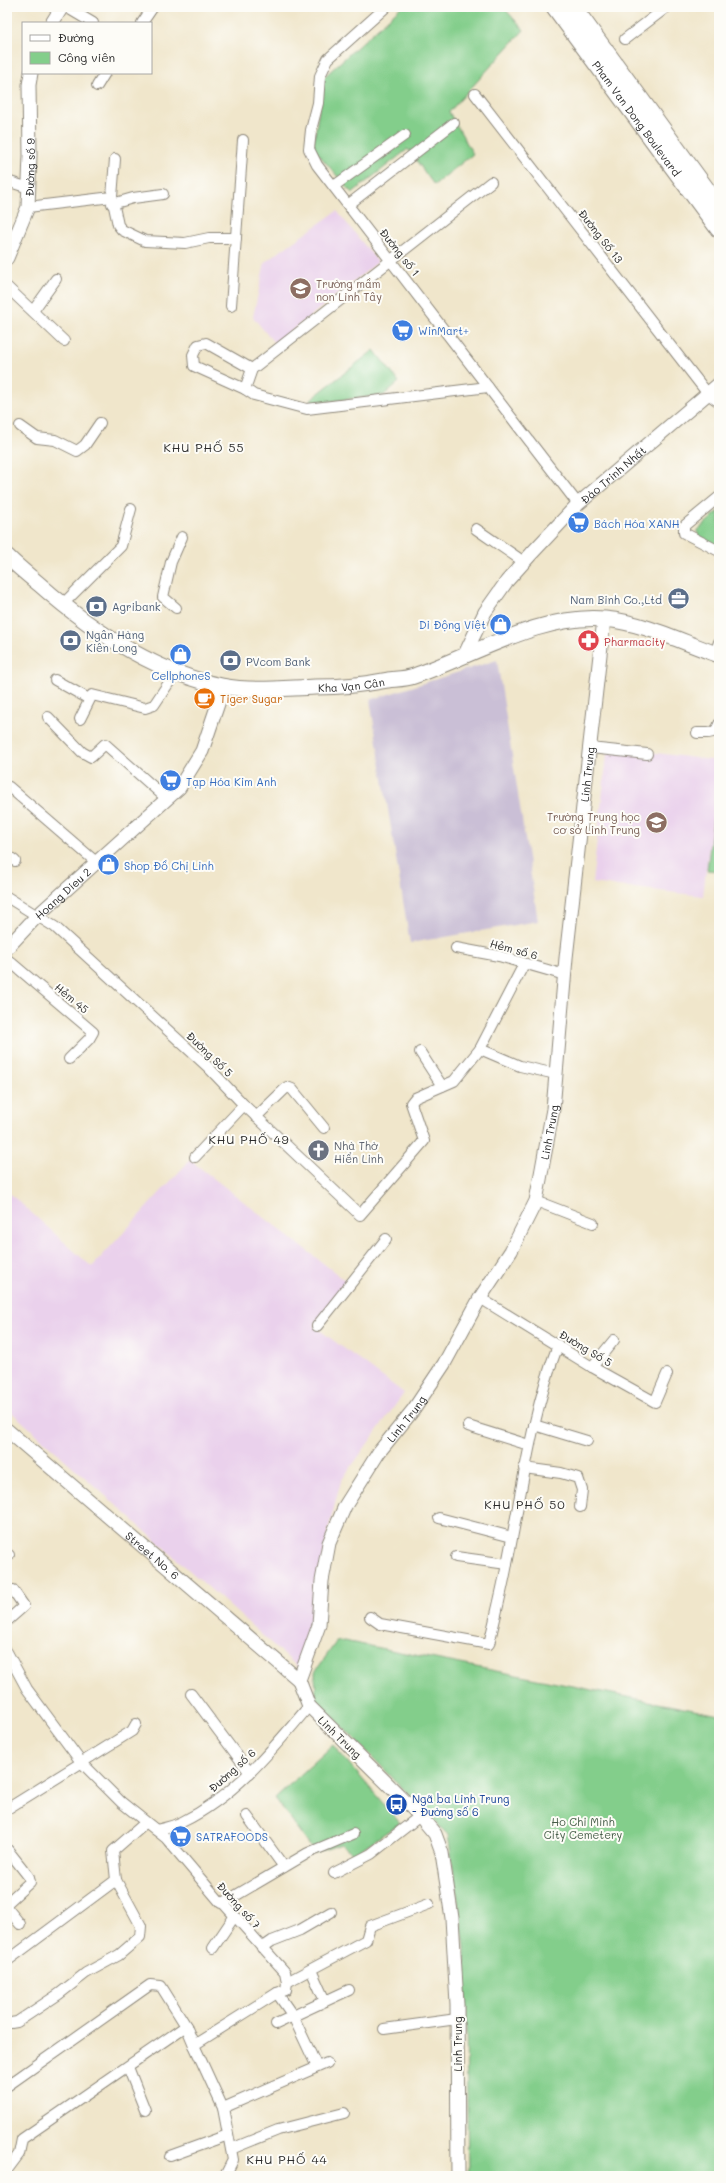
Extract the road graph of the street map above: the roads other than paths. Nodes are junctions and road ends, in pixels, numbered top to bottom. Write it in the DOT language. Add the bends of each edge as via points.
graph roads {
  1 [pos="62,7"];
  2 [pos="66,7"];
  3 [pos="153,7"];
  4 [pos="386,7"];
  5 [pos="555,7"];
  6 [pos="573,7"];
  7 [pos="667,7"];
  8 [pos="53,22"];
  9 [pos="91,22"];
  10 [pos="143,22"];
  11 [pos="625,39"];
  12 [pos="32,74"];
  13 [pos="104,74"];
  14 [pos="97,86"];
  15 [pos="476,94"];
  16 [pos="454,123"];
  17 [pos="405,134"];
  18 [pos="243,140"];
  19 [pos="115,158"];
  20 [pos="7,181"];
  21 [pos="491,182"];
  22 [pos="334,186"];
  23 [pos="30,188"];
  24 [pos="163,194"];
  25 [pos="112,200"];
  26 [pos="348,205"];
  27 [pos="719,206"];
  28 [pos="28,207"];
  29 [pos="719,229"];
  30 [pos="236,238"];
  31 [pos="7,258"];
  32 [pos="390,260"];
  33 [pos="56,279"];
  34 [pos="7,287"];
  35 [pos="230,306"];
  36 [pos="33,311"];
  37 [pos="64,341"];
  38 [pos="252,369"];
  39 [pos="719,384"];
  40 [pos="488,387"];
  41 [pos="245,388"];
  42 [pos="708,394"];
  43 [pos="719,402"];
  44 [pos="100,422"];
  45 [pos="20,426"];
  46 [pos="719,497"];
  47 [pos="578,504"];
  48 [pos="130,509"];
  49 [pos="476,530"];
  50 [pos="182,538"];
  51 [pos="719,551"];
  52 [pos="8,560"];
  53 [pos="524,562"];
  54 [pos="62,605"];
  55 [pos="176,608"];
  56 [pos="604,619"];
  57 [pos="718,650"];
  58 [pos="465,654"];
  59 [pos="176,672"];
  60 [pos="55,680"];
  61 [pos="224,686"];
  62 [pos="89,699"];
  63 [pos="48,717"];
  64 [pos="80,719"];
  65 [pos="719,724"];
  66 [pos="697,733"];
  67 [pos="590,748"];
  68 [pos="647,754"];
  69 [pos="9,787"];
  70 [pos="167,799"];
  71 [pos="96,862"];
  72 [pos="7,897"];
  73 [pos="38,915"];
  74 [pos="7,948"];
  75 [pos="456,948"];
  76 [pos="7,959"];
  77 [pos="524,964"];
  78 [pos="565,975"];
  79 [pos="480,1049"];
  80 [pos="420,1052"];
  81 [pos="69,1059"];
  82 [pos="556,1074"];
  83 [pos="442,1086"];
  84 [pos="244,1105"];
  85 [pos="256,1117"];
  86 [pos="324,1128"];
  87 [pos="195,1157"];
  88 [pos="536,1201"];
  89 [pos="592,1223"];
  90 [pos="386,1239"];
  91 [pos="480,1298"];
  92 [pos="317,1326"];
  93 [pos="614,1340"];
  94 [pos="558,1345"];
  95 [pos="592,1367"];
  96 [pos="667,1374"];
  97 [pos="534,1425"];
  98 [pos="468,1426"];
  99 [pos="7,1430"];
  100 [pos="587,1441"];
  101 [pos="529,1446"];
  102 [pos="524,1468"];
  103 [pos="580,1507"];
  104 [pos="439,1518"];
  105 [pos="512,1537"];
  106 [pos="456,1557"];
  107 [pos="507,1564"];
  108 [pos="13,1590"];
  109 [pos="370,1617"];
  110 [pos="7,1621"];
  111 [pos="7,1652"];
  112 [pos="299,1680"];
  113 [pos="191,1694"];
  114 [pos="309,1706"];
  115 [pos="136,1724"];
  116 [pos="81,1762"];
  117 [pos="250,1773"];
  118 [pos="7,1809"];
  119 [pos="247,1816"];
  120 [pos="420,1816"];
  121 [pos="146,1823"];
  122 [pos="156,1830"];
  123 [pos="353,1834"];
  124 [pos="7,1849"];
  125 [pos="284,1867"];
  126 [pos="334,1873"];
  127 [pos="116,1880"];
  128 [pos="7,1902"];
  129 [pos="223,1903"];
  130 [pos="429,1904"];
  131 [pos="7,1908"];
  132 [pos="331,1912"];
  133 [pos="234,1917"];
  134 [pos="20,1924"];
  135 [pos="213,1948"];
  136 [pos="262,1948"];
  137 [pos="7,1961"];
  138 [pos="311,1970"];
  139 [pos="288,1982"];
  140 [pos="349,1990"];
  141 [pos="277,1993"];
  142 [pos="325,2001"];
  143 [pos="292,2016"];
  144 [pos="457,2019"];
  145 [pos="12,2023"];
  146 [pos="276,2024"];
  147 [pos="186,2026"];
  148 [pos="384,2029"];
  149 [pos="194,2045"];
  150 [pos="327,2063"];
  151 [pos="128,2067"];
  152 [pos="317,2068"];
  153 [pos="7,2086"];
  154 [pos="223,2108"];
  155 [pos="145,2110"];
  156 [pos="344,2113"];
  157 [pos="228,2136"];
  158 [pos="231,2149"];
  159 [pos="170,2156"];
  160 [pos="7,2170"];
  161 [pos="226,2176"];
  162 [pos="458,2176"];
  1 -- 8 [label="street"];
  2 -- 9 [label="street"];
  3 -- 10 [label="street"];
  4 -- 22 [label="street, Đường số 1" via="328,59 320,76 318,103 309,149 317,165"];
  5 -- 29 [label="highway, Pham Van Dong Boulevard"];
  6 -- 27 [label="highway, Pham Van Dong Boulevard"];
  7 -- 11 [label="street"];
  12 -- 23 [label="street, Đường số 9" via="28,114"];
  13 -- 14 [label="street"];
  15 -- 42 [label="street, Đường Số 13"];
  16 -- 26 [label="street"];
  17 -- 22 [label="street"];
  18 -- 30 [label="street"];
  19 -- 25 [label="street"];
  20 -- 23 [label="street"];
  21 -- 32 [label="street"];
  22 -- 26 [label="street, Đường số 1"];
  23 -- 28 [label="street, Đường số 9"];
  24 -- 25 [label="street"];
  25 -- 28 [label="street"];
  25 -- 30 [label="street" via="118,225 122,230 145,241 184,244 209,238"];
  26 -- 32 [label="street, Đường số 1"];
  28 -- 31 [label="street, Đường số 9"];
  30 -- 35 [label="street"];
  32 -- 38 [label="street"];
  32 -- 40 [label="street, Đường số 1"];
  33 -- 36 [label="street"];
  34 -- 36 [label="street"];
  36 -- 37 [label="street"];
  38 -- 41 [label="street"];
  38 -- 41 [label="street" via="206,343 198,345 193,355 194,366"];
  39 -- 42 [label="street, Đào Trinh Nhất"];
  40 -- 41 [label="street" via="307,409 254,395"];
  40 -- 47 [label="street, Đường số 1"];
  42 -- 43 [label="street, Đường Số 13"];
  42 -- 47 [label="street, Đào Trinh Nhất"];
  44 -- 45 [label="street" via="86,445 77,451 55,440 38,438"];
  46 -- 51 [label="street" via="684,526 684,533"];
  47 -- 53 [label="street, Đào Trinh Nhất"];
  48 -- 54 [label="street" via="121,546"];
  49 -- 53 [label="street"];
  50 -- 55 [label="street" via="171,562 163,597"];
  52 -- 54 [label="main road, Kha Vạn Cân"];
  53 -- 58 [label="street, Đào Trinh Nhất" via="485,612"];
  54 -- 59 [label="main road, Kha Vạn Cân" via="96,631 144,658"];
  56 -- 57 [label="main road, Kha Vạn Cân"];
  56 -- 58 [label="main road, Kha Vạn Cân" via="566,622 540,628"];
  56 -- 67 [label="street, Linh Trung"];
  58 -- 61 [label="main road, Kha Vạn Cân" via="411,677 352,687"];
  59 -- 61 [label="main road, Kha Vạn Cân"];
  59 -- 62 [label="street" via="150,708 96,695"];
  60 -- 62 [label="street"];
  61 -- 70 [label="street, Hoang Dieu 2" via="202,751 179,788"];
  62 -- 64 [label="street"];
  63 -- 70 [label="street" via="82,752 91,757 105,744"];
  65 -- 66 [label="street" via="712,733"];
  67 -- 68 [label="street"];
  67 -- 78 [label="street, Linh Trung"];
  69 -- 71 [label="street"];
  70 -- 71 [label="street, Hoang Dieu 2"];
  71 -- 73 [label="street, Hoang Dieu 2"];
  72 -- 73 [label="street, Đường Số 5"];
  73 -- 74 [label="street, Hoang Dieu 2"];
  73 -- 84 [label="street, Đường Số 5" via="208,1067"];
  75 -- 77 [label="street, Hẻm số 6" via="500,956"];
  76 -- 81 [label="street, Hẻm 45" via="93,1032"];
  77 -- 78 [label="street, Hẻm số 6"];
  77 -- 79 [label="street"];
  78 -- 82 [label="street, Linh Trung"];
  79 -- 82 [label="street" via="520,1066"];
  79 -- 83 [label="street" via="454,1081"];
  80 -- 83 [label="street"];
  82 -- 88 [label="street, Linh Trung" via="553,1109"];
  83 -- 85 [label="street, Đường Số 5" via="415,1098 411,1103 424,1141 360,1215"];
  84 -- 85 [label="street, Đường Số 5"];
  84 -- 87 [label="street"];
  85 -- 86 [label="street" via="287,1087 292,1089"];
  88 -- 89 [label="street"];
  88 -- 91 [label="street, Linh Trung" via="511,1250"];
  90 -- 92 [label="street"];
  91 -- 94 [label="street, Đường Số 5"];
  91 -- 112 [label="street, Linh Trung" via="444,1364 414,1409 379,1452 345,1506 329,1542 322,1581 319,1625"];
  93 -- 95 [label="street"];
  94 -- 95 [label="street, Đường Số 5"];
  94 -- 97 [label="street" via="546,1376"];
  95 -- 96 [label="street, Đường Số 5" via="655,1402"];
  97 -- 100 [label="street"];
  97 -- 101 [label="street"];
  98 -- 101 [label="street"];
  99 -- 112 [label="street, Street No. 6"];
  101 -- 102 [label="street"];
  102 -- 103 [label="street" via="578,1478 582,1490"];
  102 -- 105 [label="street"];
  104 -- 105 [label="street"];
  105 -- 107 [label="street"];
  106 -- 107 [label="street"];
  107 -- 109 [label="street" via="489,1644 380,1624"];
  108 -- 110 [label="street" via="24,1606"];
  111 -- 116 [label="street, Đường số 7" via="27,1689"];
  112 -- 114 [label="street, Linh Trung"];
  113 -- 117 [label="street"];
  114 -- 117 [label="street, Đường số 6"];
  114 -- 120 [label="street, Linh Trung"];
  115 -- 116 [label="street" via="132,1731"];
  116 -- 118 [label="street"];
  116 -- 121 [label="street, Đường số 7"];
  117 -- 122 [label="street, Đường số 6" via="201,1812 181,1823"];
  119 -- 125 [label="street"];
  120 -- 126 [label="street" via="371,1854"];
  120 -- 144 [label="street, Linh Trung" via="435,1834 442,1853 452,1918"];
  121 -- 122 [label="street, Đường số 7"];
  121 -- 127 [label="street" via="113,1851"];
  122 -- 129 [label="street, Đường số 7"];
  123 -- 125 [label="street" via="308,1853"];
  124 -- 128 [label="street" via="30,1882"];
  125 -- 129 [label="street"];
  127 -- 137 [label="street"];
  127 -- 145 [label="street" via="141,1926 140,1937 119,1955 86,1973"];
  129 -- 133 [label="street, Đường số 7"];
  130 -- 138 [label="street" via="370,1926 366,1940"];
  131 -- 134 [label="street"];
  132 -- 136 [label="street"];
  133 -- 135 [label="street"];
  133 -- 136 [label="street, Đường số 7"];
  136 -- 139 [label="street, Đường số 7" via="285,1972"];
  138 -- 139 [label="street"];
  138 -- 142 [label="street"];
  139 -- 141 [label="street" via="286,1990"];
  140 -- 142 [label="street"];
  141 -- 143 [label="street"];
  141 -- 149 [label="street"];
  142 -- 143 [label="street"];
  143 -- 146 [label="street"];
  143 -- 152 [label="street"];
  144 -- 148 [label="street"];
  144 -- 162 [label="street, Linh Trung"];
  147 -- 149 [label="street"];
  147 -- 151 [label="street"];
  147 -- 153 [label="street" via="161,1986 150,1985"];
  149 -- 154 [label="street"];
  150 -- 152 [label="street"];
  151 -- 155 [label="street"];
  151 -- 160 [label="street" via="22,2139 19,2154"];
  152 -- 154 [label="street"];
  154 -- 157 [label="street"];
  156 -- 158 [label="street" via="278,2130"];
  157 -- 158 [label="street"];
  157 -- 159 [label="street"];
  158 -- 161 [label="street" via="233,2160"];
}
